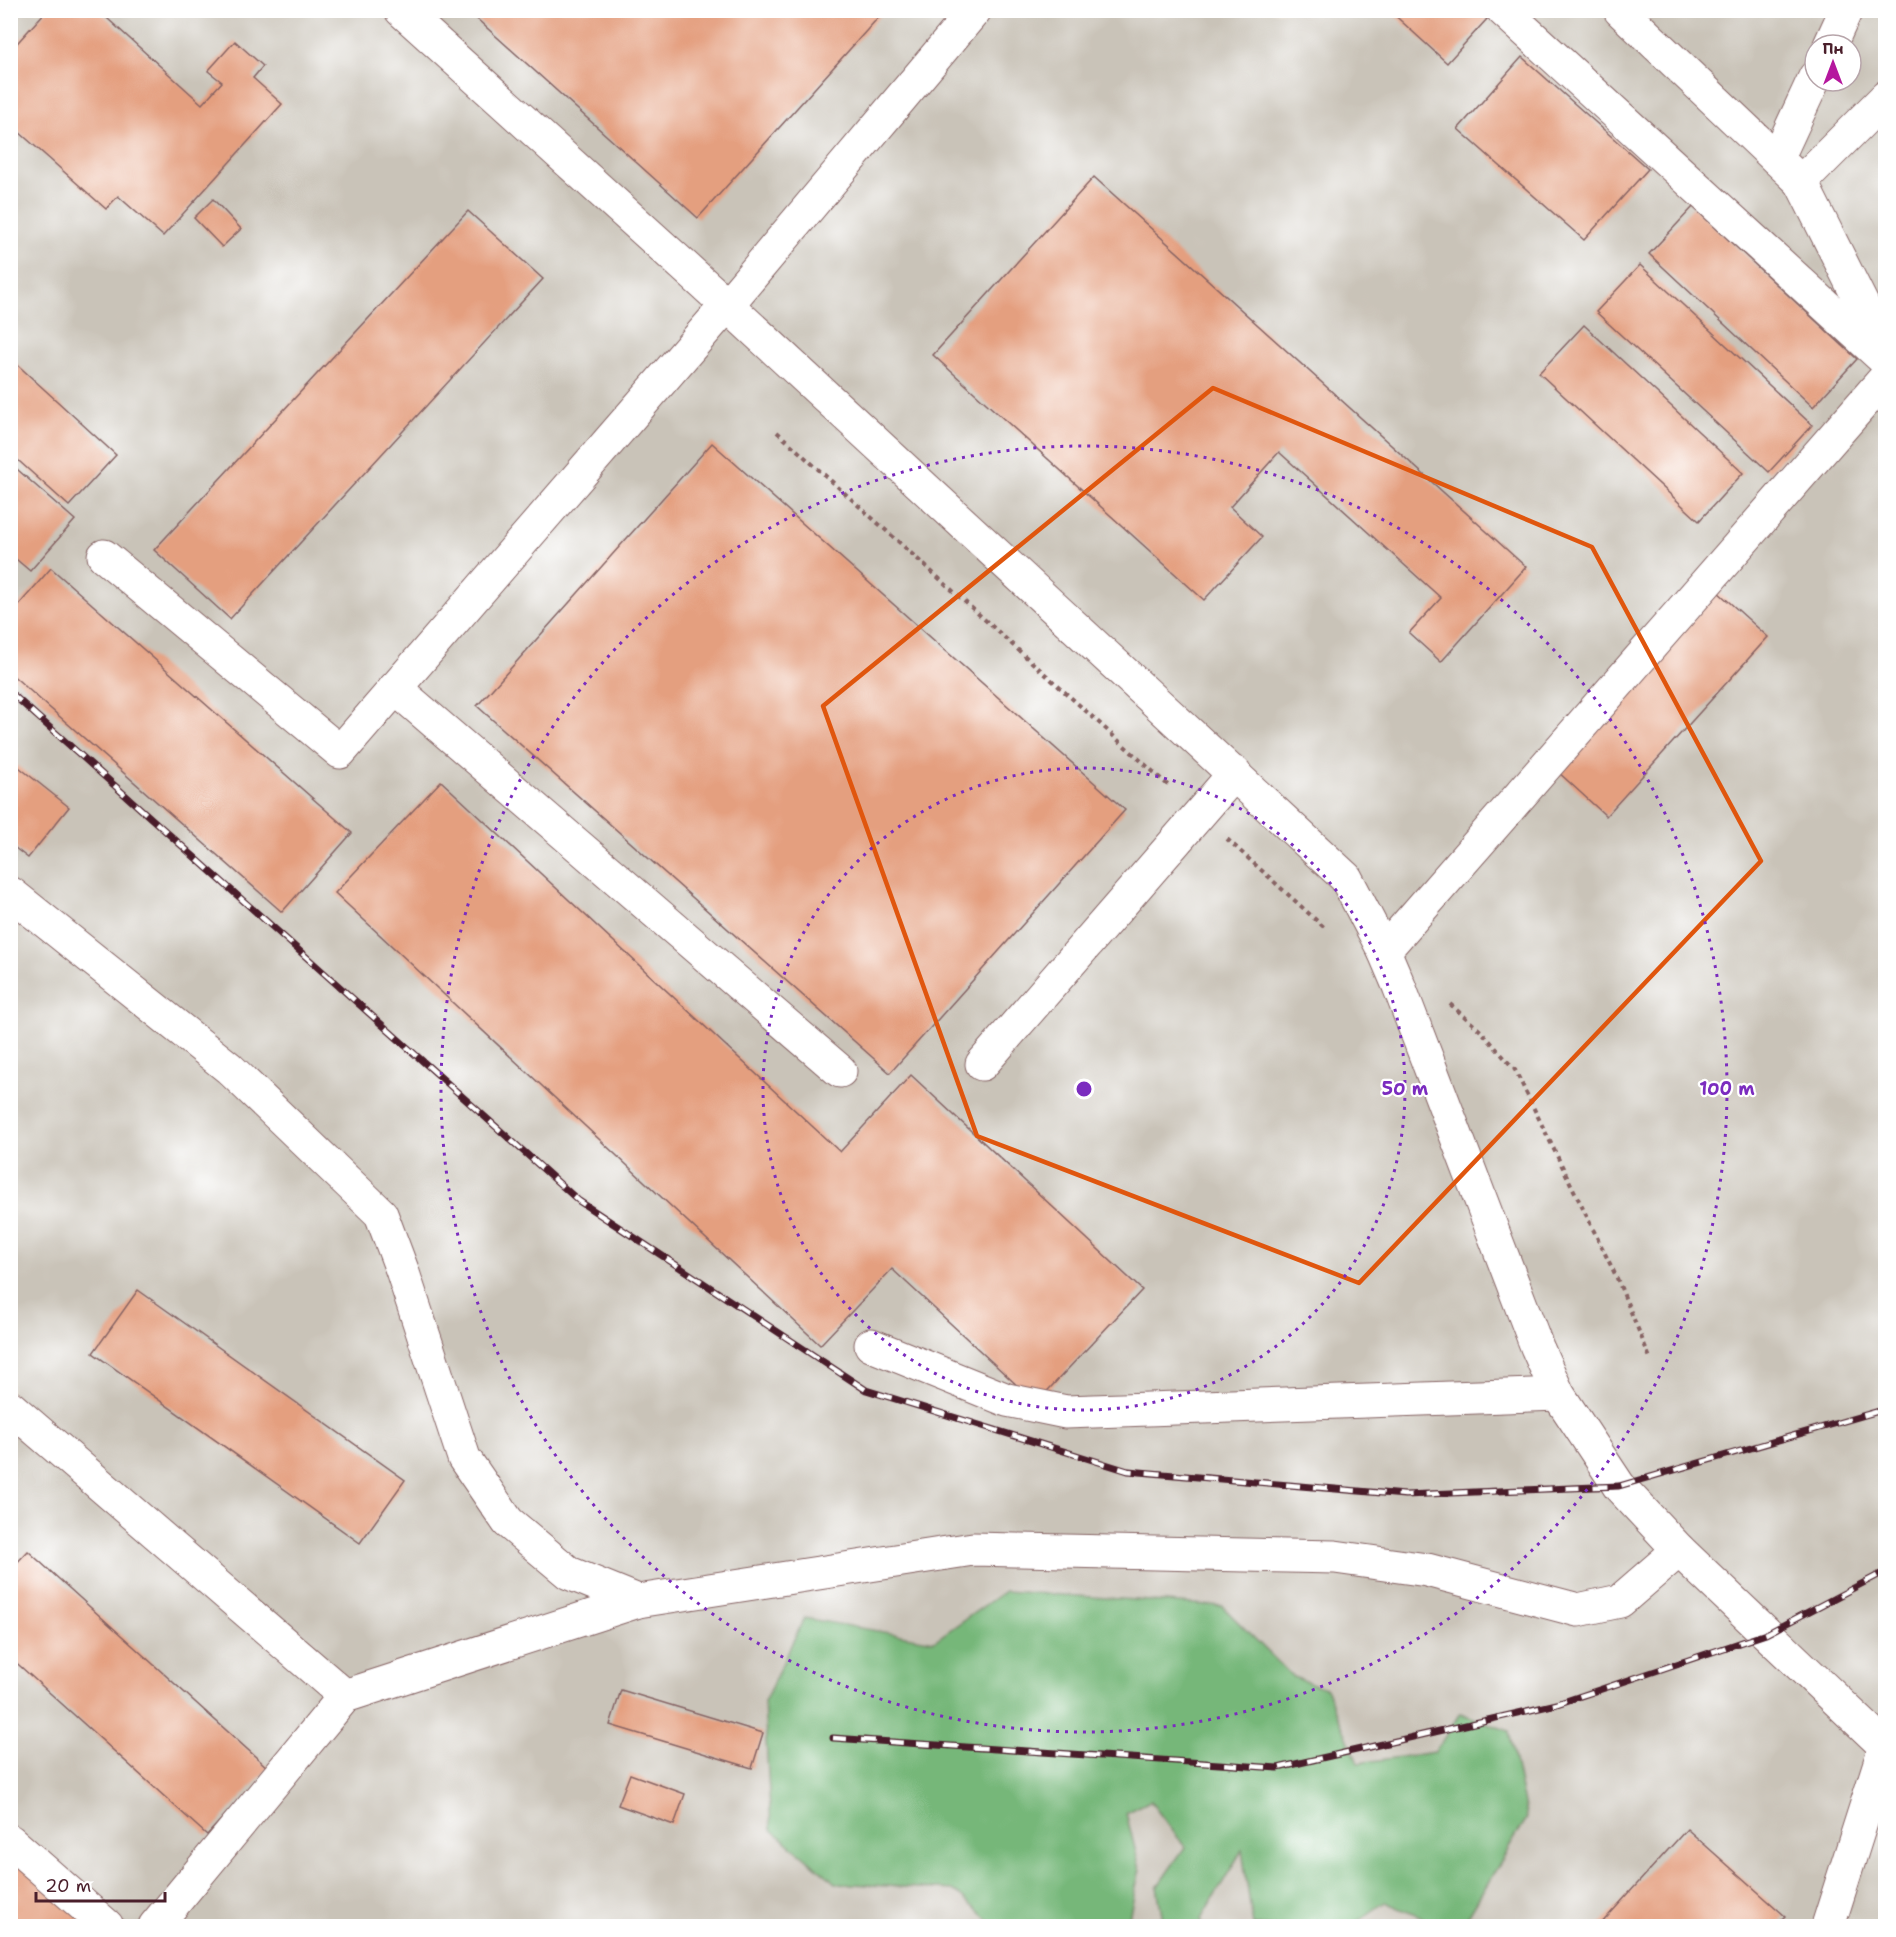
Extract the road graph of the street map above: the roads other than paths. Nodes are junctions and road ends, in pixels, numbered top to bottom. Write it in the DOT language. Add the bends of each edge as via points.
graph roads {
  1 [pos="401,10"];
  2 [pos="975,10"];
  3 [pos="1503,10"];
  4 [pos="1620,10"];
  5 [pos="1846,10"];
  6 [pos="1835,33"];
  7 [pos="1808,93"];
  8 [pos="1886,97"];
  9 [pos="1777,159"];
  10 [pos="1801,182"];
  11 [pos="727,305"];
  12 [pos="1886,352"];
  13 [pos="1886,361"];
  14 [pos="1886,377"];
  15 [pos="104,556"];
  16 [pos="395,688"];
  17 [pos="1235,773"];
  18 [pos="10,893"];
  19 [pos="1384,951"];
  20 [pos="982,1064"];
  21 [pos="840,1071"];
  22 [pos="871,1345"];
  23 [pos="1558,1394"];
  24 [pos="10,1407"];
  25 [pos="1678,1550"];
  26 [pos="638,1601"];
  27 [pos="345,1696"];
  28 [pos="1885,1746"];
  29 [pos="10,1840"];
  30 [pos="107,1926"];
  31 [pos="155,1926"];
  32 [pos="1828,1926"];
  1 -- 11 [label="lane"];
  2 -- 11 [label="lane"];
  3 -- 13 [label="lane"];
  4 -- 9 [label="lane"];
  5 -- 6 [label="lane"];
  7 -- 9 [label="lane"];
  8 -- 10 [label="lane"];
  9 -- 10 [label="lane"];
  10 -- 12 [label="lane"];
  11 -- 16 [label="lane"];
  11 -- 17 [label="lane"];
  14 -- 19 [label="lane"];
  15 -- 16 [label="lane" via="340,752"];
  16 -- 21 [label="lane"];
  17 -- 19 [label="lane" via="1346,878"];
  17 -- 20 [label="lane"];
  18 -- 26 [label="lane" via="229,1068 381,1214 464,1458 508,1522 569,1573"];
  19 -- 23 [label="lane" via="1536,1347"];
  22 -- 23 [label="lane" via="1007,1400 1066,1413"];
  23 -- 25 [label="lane" via="1619,1486"];
  24 -- 27 [label="lane"];
  25 -- 26 [label="lane" via="1620,1601 1578,1610 1427,1570 1335,1557 973,1549"];
  25 -- 28 [label="lane"];
  26 -- 27 [label="lane"];
  27 -- 31 [label="lane"];
  28 -- 32 [label="lane"];
  29 -- 30 [label="lane"];
}
